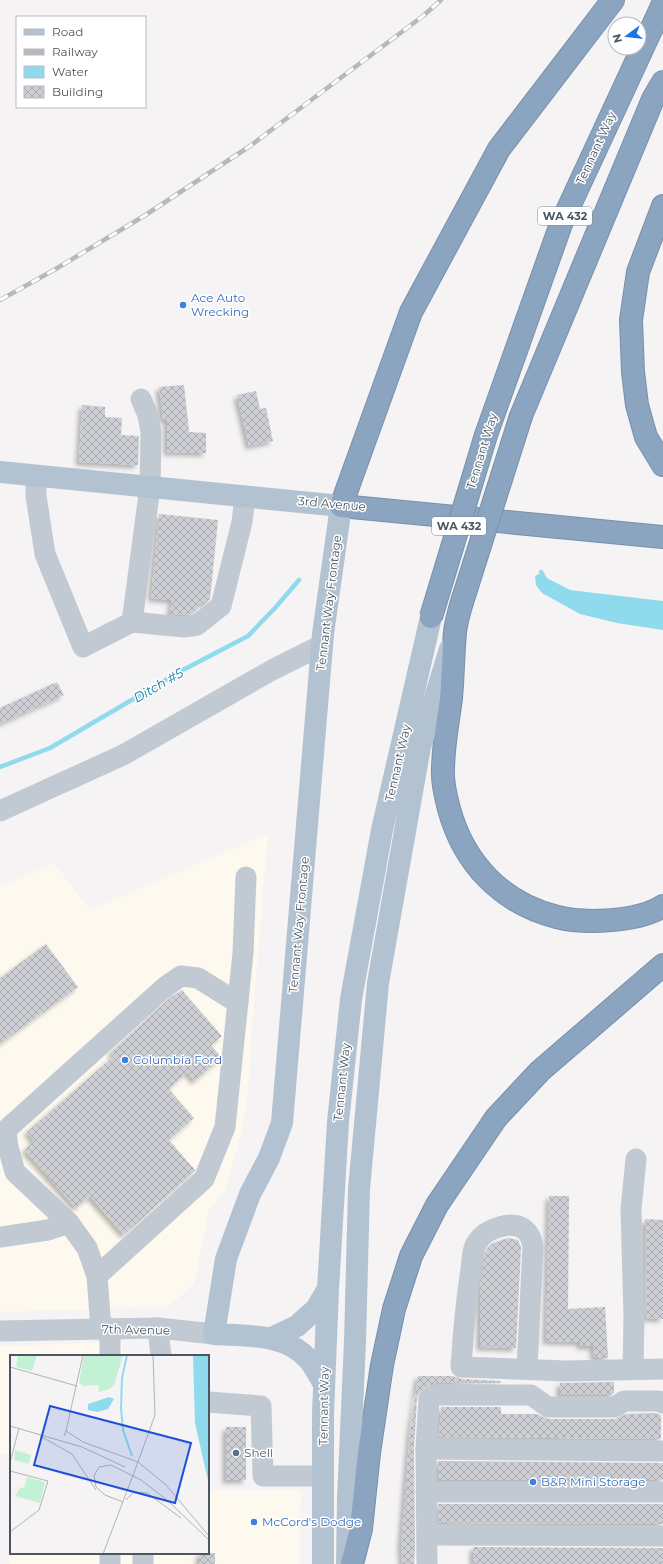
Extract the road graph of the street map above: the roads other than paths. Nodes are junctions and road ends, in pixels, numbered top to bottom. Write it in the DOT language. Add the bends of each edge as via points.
graph roads {
  1 [pos="613,0"];
  2 [pos="663,4"];
  3 [pos="663,82"];
  4 [pos="663,206"];
  5 [pos="141,399"];
  6 [pos="663,465"];
  7 [pos="0,472"];
  8 [pos="36,476"];
  9 [pos="150,487"];
  10 [pos="245,496"];
  11 [pos="341,506"];
  12 [pos="663,537"];
  13 [pos="431,618"];
  14 [pos="132,622"];
  15 [pos="456,630"];
  16 [pos="322,645"];
  17 [pos="0,811"];
  18 [pos="246,877"];
  19 [pos="663,906"];
  20 [pos="663,965"];
  21 [pos="238,1003"];
  22 [pos="636,1159"];
  23 [pos="69,1223"];
  24 [pos="0,1237"];
  25 [pos="97,1276"];
  26 [pos="328,1289"];
  27 [pos="158,1328"];
  28 [pos="105,1329"];
  29 [pos="0,1331"];
  30 [pos="214,1334"];
  31 [pos="272,1338"];
  32 [pos="110,1355"];
  33 [pos="161,1355"];
  34 [pos="527,1369"];
  35 [pos="625,1369"];
  36 [pos="663,1369"];
  37 [pos="324,1384"];
  38 [pos="209,1402"];
  39 [pos="663,1402"];
  40 [pos="426,1449"];
  41 [pos="663,1451"];
  42 [pos="323,1476"];
  43 [pos="426,1492"];
  44 [pos="663,1492"];
  45 [pos="427,1535"];
  46 [pos="663,1536"];
  47 [pos="323,1564"];
  48 [pos="347,1564"];
  49 [pos="352,1564"];
  50 [pos="427,1564"];
  1 -- 11 [label="highway" via="499,148 411,312"];
  2 -- 13 [label="highway, Tennant Way / WA 432, bridge" via="561,224 486,434"];
  3 -- 15 [label="highway, Tennant Way / WA 432, bridge" via="650,107 521,416 462,602"];
  4 -- 6 [label="highway" via="638,272 631,320 637,405 646,437"];
  5 -- 9 [label="street" via="148,415 151,432"];
  7 -- 8 [label="main road, 3rd Avenue"];
  8 -- 9 [label="main road, 3rd Avenue"];
  8 -- 14 [label="street" via="36,496 45,554 83,647"];
  9 -- 10 [label="main road, 3rd Avenue"];
  9 -- 14 [label="street"];
  10 -- 11 [label="main road, 3rd Avenue"];
  10 -- 14 [label="street" via="242,522 220,606 197,625 184,627"];
  11 -- 12 [label="highway, 3rd Avenue / WA 432"];
  11 -- 16 [label="main road, Tennant Way Frontage"];
  13 -- 26 [label="main road, Tennant Way" via="382,830 351,999 338,1122"];
  15 -- 19 [label="highway" via="442,772 452,821 470,858 487,878 509,896 540,913 565,920 609,920 634,916"];
  15 -- 48 [label="main road, Tennant Way" via="420,747 378,983 359,1188"];
  16 -- 17 [label="street" via="272,670 123,755"];
  16 -- 30 [label="main road, Tennant Way Frontage" via="282,1123 269,1158 250,1194 226,1259"];
  18 -- 21 [label="street"];
  20 -- 49 [label="highway" via="540,1071 496,1118 437,1205 411,1256 394,1308 382,1365 361,1529"];
  21 -- 23 [label="street" via="198,978 181,976 165,986 6,1130 15,1172"];
  21 -- 25 [label="street" via="225,1127 204,1179"];
  22 -- 35 [label="street" via="631,1209"];
  23 -- 24 [label="street" via="48,1230"];
  23 -- 25 [label="street" via="87,1248"];
  25 -- 28 [label="street"];
  26 -- 31 [label="main road" via="316,1309 297,1326"];
  26 -- 37 [label="main road, Tennant Way"];
  27 -- 28 [label="street, 7th Avenue"];
  27 -- 30 [label="street, 7th Avenue"];
  27 -- 33 [label="street"];
  28 -- 29 [label="street, 7th Avenue"];
  28 -- 32 [label="street"];
  30 -- 31 [label="main road, 7th Avenue"];
  31 -- 37 [label="main road" via="295,1348 309,1360"];
  34 -- 34 [label="street" via="461,1367 465,1314 476,1243 484,1233 496,1228 520,1227 532,1239"];
  34 -- 35 [label="street"];
  35 -- 36 [label="street"];
  37 -- 42 [label="main road, Tennant Way"];
  38 -- 42 [label="street" via="261,1406 263,1476"];
  39 -- 40 [label="street" via="624,1401 614,1407 548,1408 531,1395 436,1395 429,1399"];
  40 -- 41 [label="street"];
  40 -- 43 [label="street"];
  42 -- 47 [label="main road, Tennant Way"];
  43 -- 44 [label="street"];
  43 -- 45 [label="street"];
  45 -- 46 [label="street"];
  45 -- 50 [label="street"];
}
